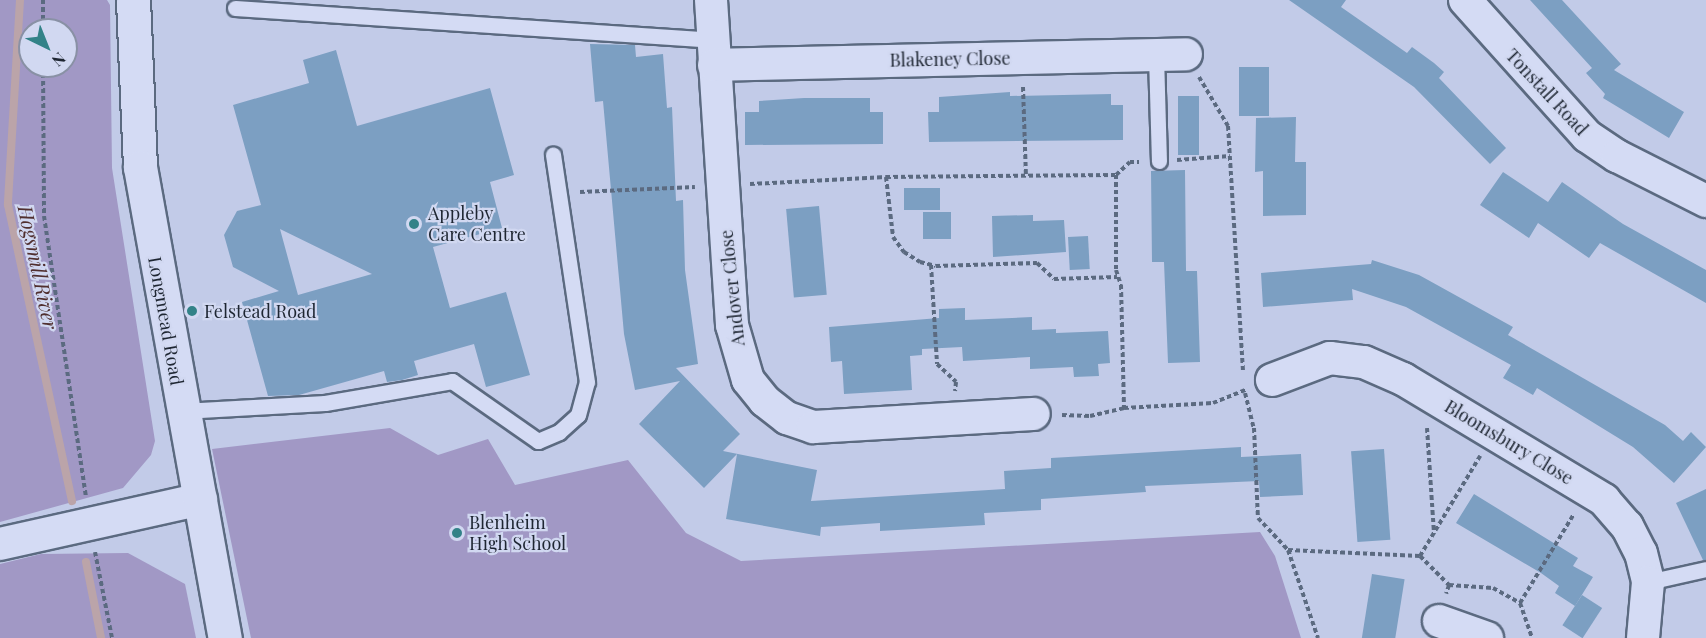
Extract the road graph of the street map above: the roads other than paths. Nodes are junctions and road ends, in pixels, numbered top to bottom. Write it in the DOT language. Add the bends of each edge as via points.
graph roads {
  1 [pos="133,0"];
  2 [pos="711,0"];
  3 [pos="1465,0"];
  4 [pos="236,8"];
  5 [pos="713,53"];
  6 [pos="1171,54"];
  7 [pos="554,155"];
  8 [pos="1159,161"];
  9 [pos="1706,201"];
  10 [pos="1258,385"];
  11 [pos="182,411"];
  12 [pos="1034,414"];
  13 [pos="201,500"];
  14 [pos="0,544"];
  15 [pos="1706,569"];
  16 [pos="1648,582"];
  17 [pos="1439,621"];
  18 [pos="225,638"];
  19 [pos="1487,638"];
  20 [pos="1643,638"];
  1 -- 11 [label="street, Longmead Road" via="140,167"];
  2 -- 5 [label="street, Andover Close"];
  3 -- 9 [label="street, Tonstall Road" via="1587,136 1617,156"];
  4 -- 5 [label="lane"];
  5 -- 6 [label="street, Blakeney Close" via="1022,57"];
  5 -- 12 [label="street, Andover Close" via="732,325 748,380 765,401 787,418 813,427"];
  6 -- 8 [label="lane"];
  7 -- 11 [label="lane" via="587,382 578,415 559,432 538,441 452,381 325,403"];
  10 -- 16 [label="street, Bloomsbury Close" via="1330,358 1364,362 1424,391 1604,500 1627,526 1641,553"];
  11 -- 13 [label="street, Longmead Road"];
  13 -- 14 [label="street"];
  13 -- 18 [label="street, Longmead Road"];
  15 -- 16 [label="lane"];
  16 -- 20 [label="street, Bloomsbury Close"];
  17 -- 19 [label="street"];
}
